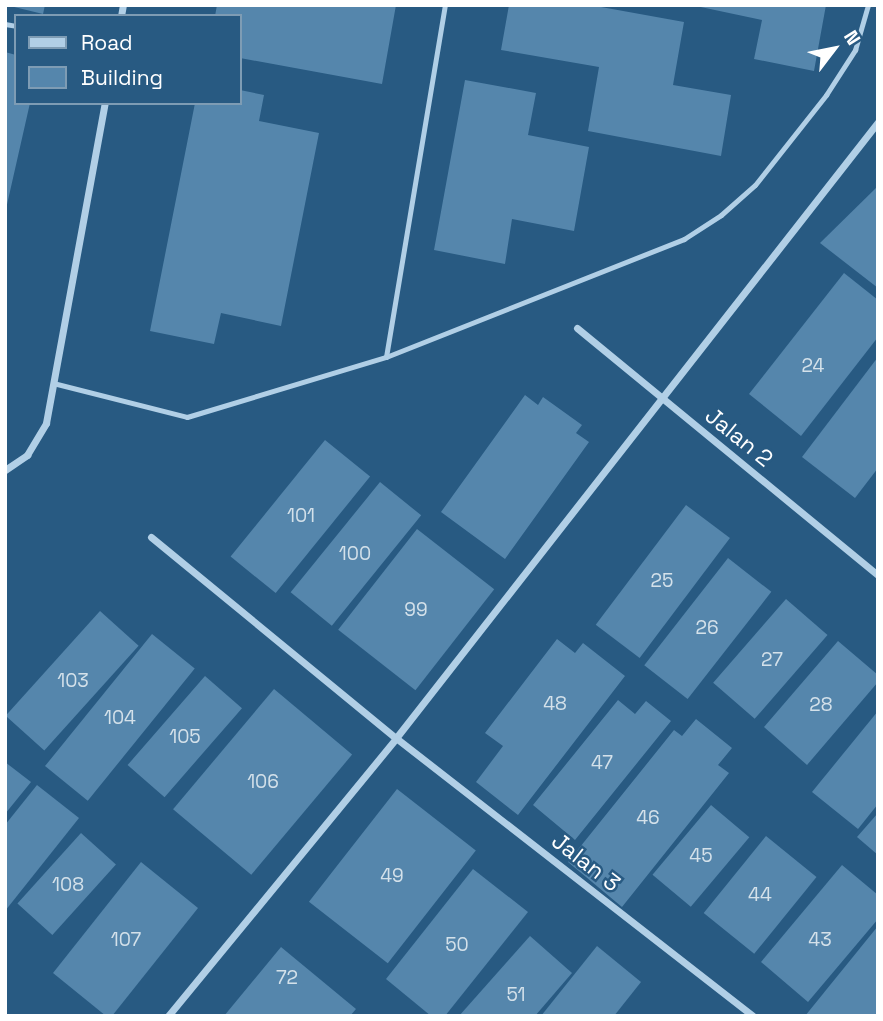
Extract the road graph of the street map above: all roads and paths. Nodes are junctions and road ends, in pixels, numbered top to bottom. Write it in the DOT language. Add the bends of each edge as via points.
graph roads {
  1 [pos="445,5"];
  2 [pos="868,5"];
  3 [pos="106,105"];
  4 [pos="878,122"];
  5 [pos="578,328"];
  6 [pos="386,357"];
  7 [pos="53,383"];
  8 [pos="662,398"];
  9 [pos="5,470"];
  10 [pos="150,537"];
  11 [pos="878,575"];
  12 [pos="396,738"];
  13 [pos="169,1016"];
  14 [pos="753,1016"];
  1 -- 6 [label="lane"];
  2 -- 6 [label="lane" via="855,50 826,95 755,185 721,215 684,239"];
  3 -- 7 [label="street"];
  4 -- 8 [label="street"];
  5 -- 8 [label="street, Jalan 2"];
  6 -- 7 [label="lane" via="187,417"];
  7 -- 9 [label="street" via="46,423 27,455"];
  8 -- 11 [label="street, Jalan 2"];
  8 -- 12 [label="street"];
  10 -- 12 [label="street, Jalan 3"];
  12 -- 13 [label="street"];
  12 -- 14 [label="street, Jalan 3"];
}
